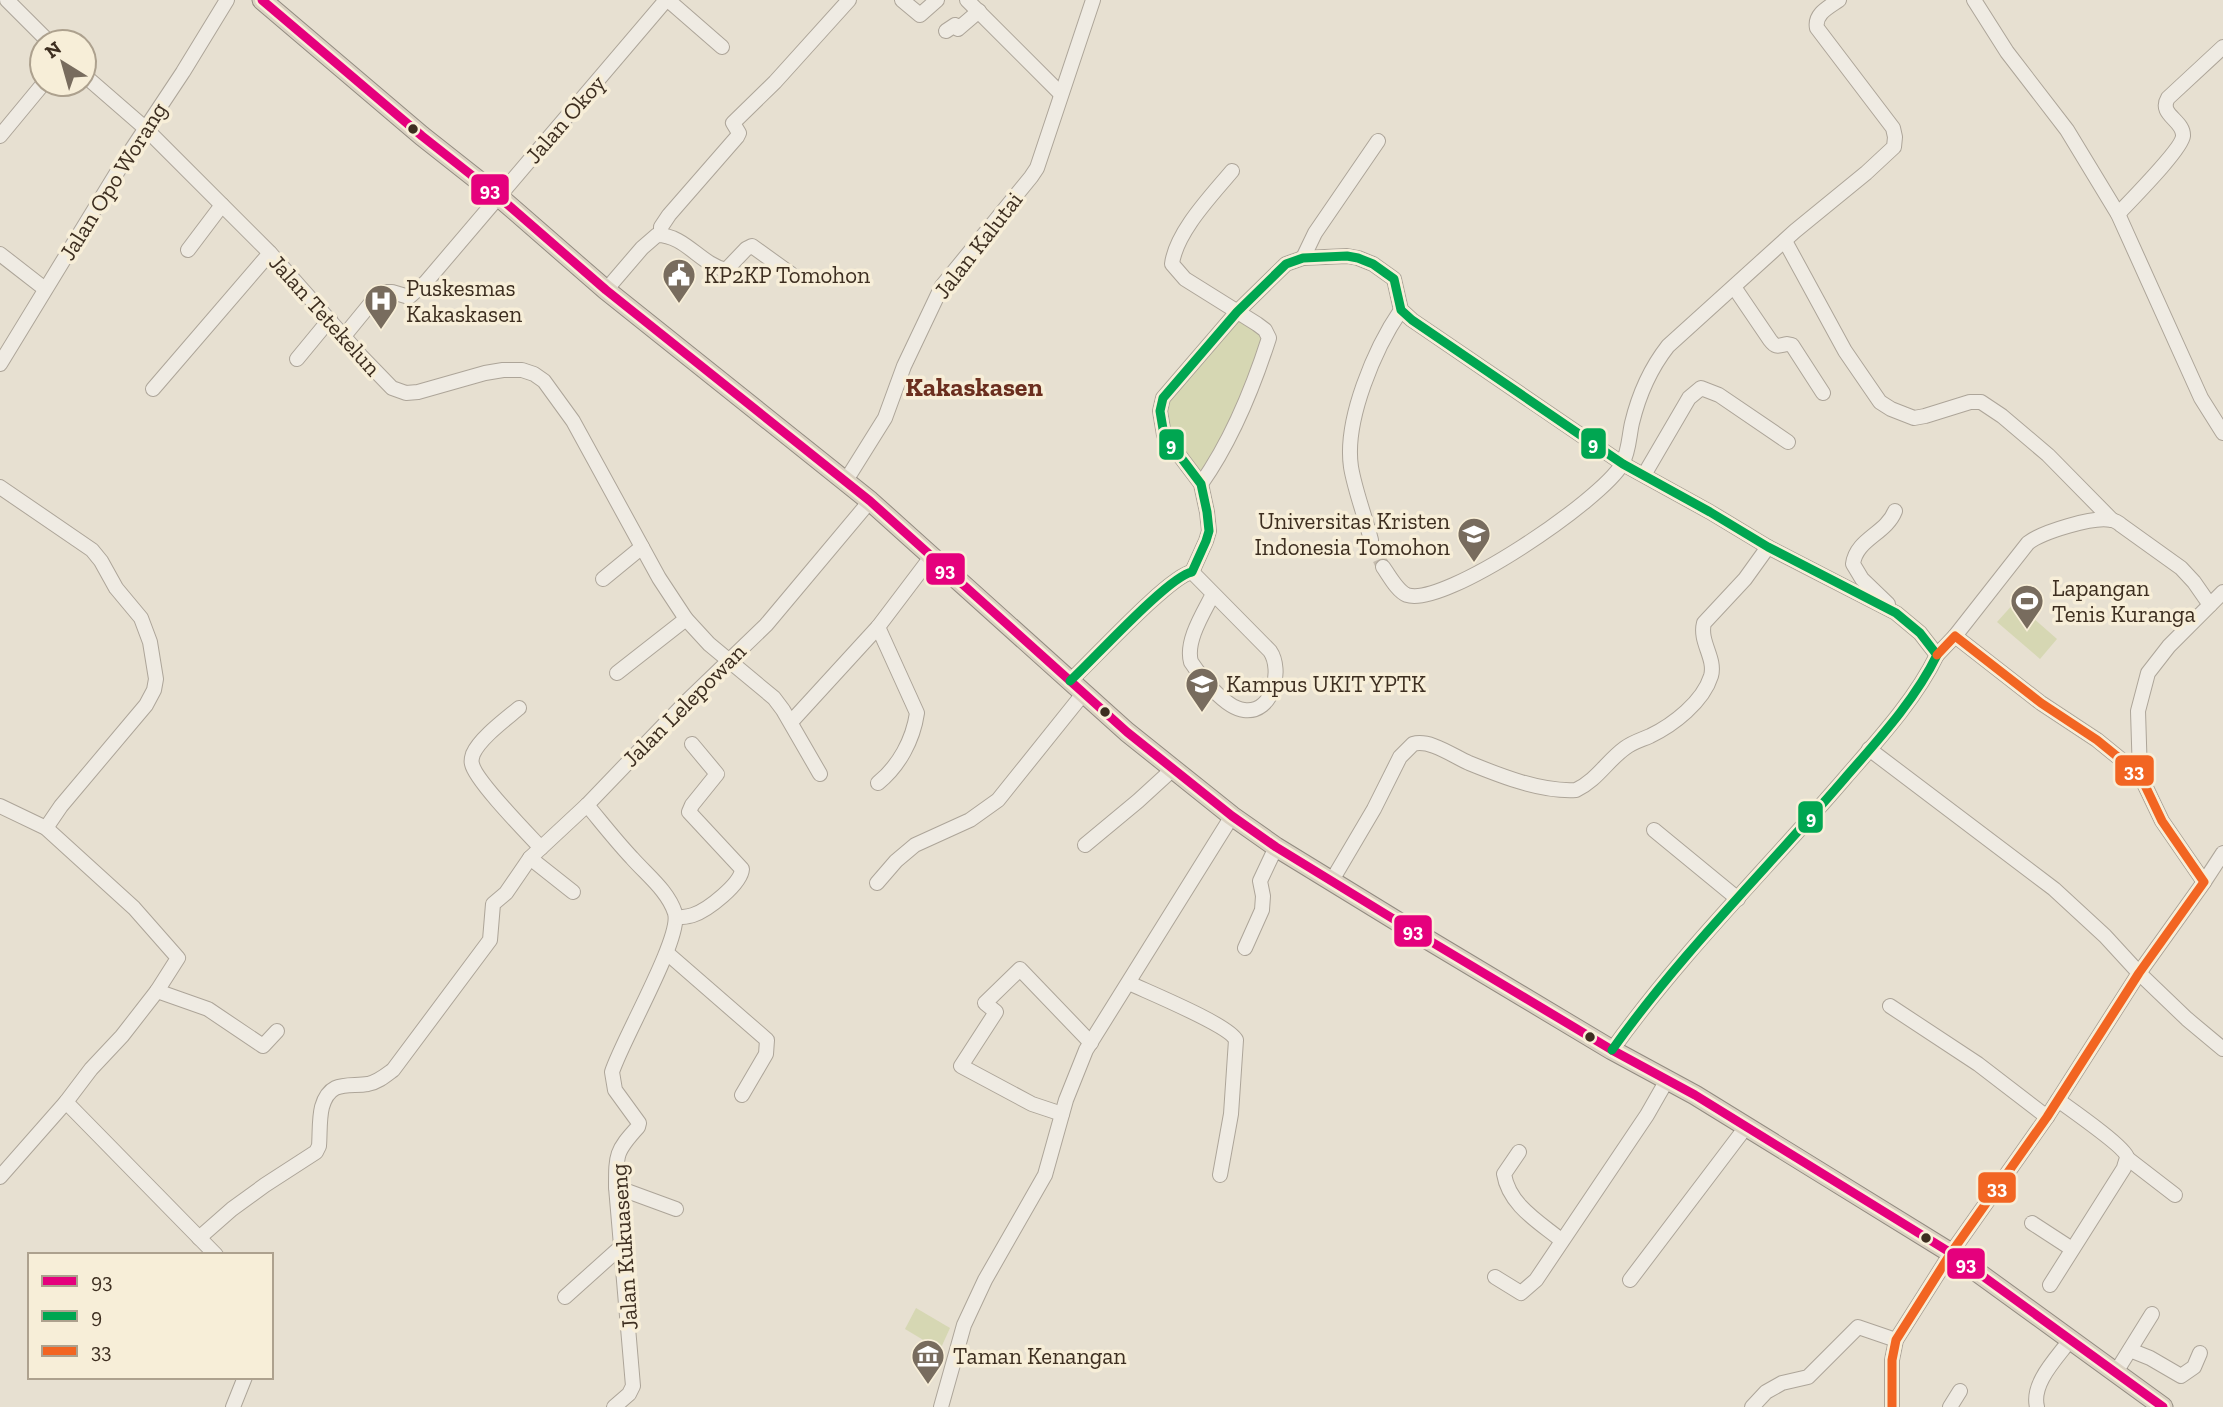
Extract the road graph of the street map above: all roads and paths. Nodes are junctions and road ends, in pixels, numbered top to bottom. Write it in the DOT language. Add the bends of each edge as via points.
graph roads {
  1 [pos="7,0"];
  2 [pos="227,0"];
  3 [pos="262,0"];
  4 [pos="667,0"];
  5 [pos="849,0"];
  6 [pos="902,0"];
  7 [pos="937,0"];
  8 [pos="967,0"];
  9 [pos="1093,0"];
  10 [pos="1839,0"];
  11 [pos="1974,0"];
  12 [pos="979,11"];
  13 [pos="35,28"];
  14 [pos="946,32"];
  15 [pos="722,47"];
  16 [pos="2223,47"];
  17 [pos="98,87"];
  18 [pos="1061,94"];
  19 [pos="31,98"];
  20 [pos="145,128"];
  21 [pos="0,135"];
  22 [pos="1378,141"];
  23 [pos="1232,171"];
  24 [pos="498,196"];
  25 [pos="222,205"];
  26 [pos="2118,214"];
  27 [pos="661,234"];
  28 [pos="1785,241"];
  29 [pos="188,250"];
  30 [pos="270,253"];
  31 [pos="0,254"];
  32 [pos="1303,258"];
  33 [pos="791,274"];
  34 [pos="1734,287"];
  35 [pos="45,289"];
  36 [pos="606,290"];
  37 [pos="1401,310"];
  38 [pos="1237,313"];
  39 [pos="330,319"];
  40 [pos="344,336"];
  41 [pos="297,359"];
  42 [pos="0,364"];
  43 [pos="153,389"];
  44 [pos="1823,393"];
  45 [pos="2223,433"];
  46 [pos="1788,442"];
  47 [pos="1623,464"];
  48 [pos="1644,475"];
  49 [pos="845,482"];
  50 [pos="1201,484"];
  51 [pos="0,487"];
  52 [pos="870,501"];
  53 [pos="1895,512"];
  54 [pos="2112,520"];
  55 [pos="1371,540"];
  56 [pos="642,547"];
  57 [pos="1768,547"];
  58 [pos="931,557"];
  59 [pos="1383,566"];
  60 [pos="1192,572"];
  61 [pos="603,579"];
  62 [pos="2223,592"];
  63 [pos="1213,594"];
  64 [pos="2210,605"];
  65 [pos="1896,612"];
  66 [pos="686,619"];
  67 [pos="878,627"];
  68 [pos="1955,636"];
  69 [pos="1937,655"];
  70 [pos="729,660"];
  71 [pos="617,673"];
  72 [pos="1077,687"];
  73 [pos="519,708"];
  74 [pos="790,722"];
  75 [pos="692,744"];
  76 [pos="1869,749"];
  77 [pos="1173,769"];
  78 [pos="820,774"];
  79 [pos="2140,775"];
  80 [pos="878,783"];
  81 [pos="587,805"];
  82 [pos="0,806"];
  83 [pos="1232,816"];
  84 [pos="46,828"];
  85 [pos="1654,830"];
  86 [pos="1085,845"];
  87 [pos="1276,847"];
  88 [pos="536,853"];
  89 [pos="2221,861"];
  90 [pos="1331,882"];
  91 [pos="2204,882"];
  92 [pos="877,883"];
  93 [pos="573,892"];
  94 [pos="1738,899"];
  95 [pos="676,918"];
  96 [pos="1245,948"];
  97 [pos="667,953"];
  98 [pos="2139,973"];
  99 [pos="1129,983"];
  100 [pos="157,991"];
  101 [pos="1890,1006"];
  102 [pos="277,1031"];
  103 [pos="1091,1043"];
  104 [pos="2223,1049"];
  105 [pos="1612,1050"];
  106 [pos="1667,1080"];
  107 [pos="742,1094"];
  108 [pos="2058,1100"];
  109 [pos="66,1102"];
  110 [pos="1062,1114"];
  111 [pos="2047,1117"];
  112 [pos="1746,1127"];
  113 [pos="1519,1152"];
  114 [pos="2127,1158"];
  115 [pos="1220,1175"];
  116 [pos="0,1177"];
  117 [pos="616,1187"];
  118 [pos="2175,1195"];
  119 [pos="676,1209"];
  120 [pos="2032,1223"];
  121 [pos="199,1238"];
  122 [pos="1561,1240"];
  123 [pos="623,1245"];
  124 [pos="2072,1249"];
  125 [pos="214,1253"];
  126 [pos="1951,1253"];
  127 [pos="1495,1277"];
  128 [pos="1630,1280"];
  129 [pos="2050,1285"];
  130 [pos="565,1297"];
  131 [pos="2152,1314"];
  132 [pos="1896,1340"];
  133 [pos="2070,1340"];
  134 [pos="2130,1350"];
  135 [pos="2200,1353"];
  136 [pos="2116,1372"];
  137 [pos="244,1379"];
  138 [pos="1961,1391"];
  139 [pos="233,1407"];
  140 [pos="614,1407"];
  141 [pos="941,1407"];
  142 [pos="1752,1407"];
  143 [pos="1892,1407"];
  144 [pos="1951,1407"];
  145 [pos="2037,1407"];
  146 [pos="2163,1407"];
  1 -- 13 [label="street"];
  2 -- 20 [label="street, Jalan Opo Worang"];
  3 -- 24 [label="highway"];
  4 -- 15 [label="street"];
  4 -- 24 [label="street, Jalan Okoy"];
  5 -- 27 [label="street" via="733,123 737,137 669,215"];
  6 -- 7 [label="street" via="920,15"];
  8 -- 12 [label="street"];
  9 -- 18 [label="street, Jalan Kalutai"];
  10 -- 28 [label="street" via="1818,16 1816,28 1893,128 1894,147"];
  11 -- 26 [label="street" via="2067,130"];
  12 -- 14 [label="street" via="958,29 955,25"];
  12 -- 18 [label="street"];
  16 -- 26 [label="street" via="2165,104 2182,129 2181,142"];
  17 -- 20 [label="street, Jalan Tetekelun"];
  18 -- 49 [label="street, Jalan Kalutai" via="1037,168 942,286 886,418"];
  19 -- 21 [label="street"];
  20 -- 25 [label="street, Jalan Tetekelun"];
  20 -- 35 [label="street, Jalan Opo Worang"];
  22 -- 32 [label="street" via="1307,245"];
  23 -- 38 [label="street" via="1196,215 1172,264 1185,279"];
  24 -- 36 [label="highway"];
  24 -- 40 [label="street, Jalan Okoy" via="415,293 403,297 380,292"];
  25 -- 29 [label="street"];
  25 -- 30 [label="street, Jalan Tetekelun"];
  26 -- 45 [label="street" via="2196,387"];
  27 -- 33 [label="street" via="680,241 720,269 730,267 750,246"];
  27 -- 36 [label="street" via="647,243"];
  28 -- 34 [label="street"];
  28 -- 54 [label="street" via="1845,351 1880,402 1914,418 1981,402 2048,455"];
  30 -- 39 [label="street, Jalan Tetekelun"];
  30 -- 43 [label="street"];
  31 -- 35 [label="street"];
  32 -- 37 [label="street" via="1347,256 1373,264 1394,279"];
  32 -- 38 [label="street" via="1286,264"];
  34 -- 44 [label="street" via="1775,346 1792,345"];
  34 -- 47 [label="street" via="1655,362 1644,382"];
  35 -- 42 [label="street, Jalan Opo Worang"];
  36 -- 49 [label="highway"];
  37 -- 47 [label="street"];
  37 -- 55 [label="street" via="1369,368 1352,439 1351,465"];
  38 -- 50 [label="street" via="1258,324 1269,338 1233,431"];
  38 -- 50 [label="street" via="1163,398 1160,411 1164,435"];
  39 -- 40 [label="street, Jalan Tetekelun"];
  39 -- 41 [label="street"];
  40 -- 56 [label="street, Jalan Tetekelun" via="392,388 406,393 503,370 534,374 573,421"];
  46 -- 48 [label="street" via="1719,395 1701,388 1689,398"];
  47 -- 48 [label="street"];
  47 -- 59 [label="street" via="1552,529 1488,569 1426,596 1408,594"];
  48 -- 57 [label="street"];
  49 -- 52 [label="highway"];
  50 -- 60 [label="street" via="1209,531"];
  51 -- 84 [label="street" via="97,555 141,618 156,678 146,705"];
  52 -- 58 [label="highway"];
  52 -- 70 [label="street, Jalan Lelepowan" via="766,625"];
  53 -- 65 [label="street" via="1885,527 1855,552 1853,564"];
  54 -- 64 [label="street" via="2181,568"];
  54 -- 68 [label="street" via="2036,537"];
  56 -- 61 [label="street"];
  56 -- 66 [label="street, Jalan Tetekelun"];
  57 -- 65 [label="street"];
  57 -- 90 [label="street" via="1704,623 1712,674 1698,698 1671,724 1624,749 1576,790 1535,785 1424,743 1413,744 1400,757"];
  58 -- 67 [label="street"];
  58 -- 72 [label="highway"];
  60 -- 63 [label="street"];
  60 -- 72 [label="street" via="1146,606"];
  62 -- 64 [label="street"];
  63 -- 63 [label="street" via="1194,636 1191,662 1233,706 1258,708 1273,688 1275,659"];
  64 -- 79 [label="street" via="2148,673 2137,711"];
  65 -- 69 [label="street"];
  66 -- 70 [label="street, Jalan Tetekelun"];
  66 -- 71 [label="street"];
  67 -- 74 [label="street"];
  67 -- 80 [label="street" via="917,713 901,756"];
  68 -- 69 [label="street"];
  68 -- 79 [label="street"];
  69 -- 76 [label="street" via="1921,684"];
  70 -- 74 [label="street, Jalan Tetekelun" via="774,698"];
  70 -- 81 [label="street, Jalan Lelepowan"];
  72 -- 77 [label="highway"];
  72 -- 92 [label="street" via="998,800 970,820 915,845"];
  73 -- 88 [label="street" via="479,745 471,762"];
  74 -- 78 [label="street, Jalan Tetekelun"];
  75 -- 95 [label="street" via="717,774 689,812 742,873 705,908"];
  76 -- 94 [label="street"];
  76 -- 98 [label="street" via="2054,889"];
  77 -- 83 [label="highway"];
  77 -- 86 [label="street"];
  79 -- 91 [label="street" via="2162,821"];
  81 -- 88 [label="street, Jalan Lelepowan"];
  81 -- 95 [label="street" via="660,887"];
  82 -- 84 [label="street"];
  83 -- 87 [label="highway"];
  83 -- 99 [label="street"];
  84 -- 100 [label="street" via="134,908 178,958"];
  85 -- 94 [label="street"];
  87 -- 90 [label="highway"];
  87 -- 96 [label="street" via="1260,881 1262,910"];
  88 -- 93 [label="street"];
  88 -- 121 [label="street, Jalan Lelepowan" via="493,904 490,940 393,1070 368,1084 347,1084 333,1091 323,1105 316,1152 243,1201"];
  89 -- 91 [label="street"];
  90 -- 105 [label="highway"];
  91 -- 98 [label="street"];
  94 -- 105 [label="street" via="1658,988"];
  95 -- 97 [label="street, Jalan Kukuaseng"];
  97 -- 107 [label="street" via="767,1040 766,1054"];
  97 -- 117 [label="street, Jalan Kukuaseng" via="612,1072 615,1090 639,1123 619,1149"];
  98 -- 104 [label="street"];
  98 -- 108 [label="street"];
  99 -- 103 [label="street"];
  99 -- 115 [label="street" via="1234,1035 1231,1114"];
  100 -- 102 [label="street" via="208,1009 263,1046"];
  100 -- 109 [label="street"];
  101 -- 111 [label="street"];
  103 -- 110 [label="street"];
  103 -- 110 [label="street" via="1020,969 985,1003 996,1012 961,1066 1032,1104"];
  105 -- 106 [label="highway"];
  106 -- 112 [label="highway"];
  106 -- 122 [label="street"];
  108 -- 111 [label="street"];
  108 -- 114 [label="street" via="2115,1143"];
  109 -- 116 [label="street"];
  109 -- 121 [label="street"];
  110 -- 141 [label="street" via="1045,1175 964,1325"];
  111 -- 126 [label="street"];
  112 -- 126 [label="highway"];
  112 -- 128 [label="street"];
  113 -- 122 [label="street" via="1504,1174 1507,1186 1530,1216"];
  114 -- 118 [label="street"];
  114 -- 124 [label="street"];
  117 -- 119 [label="street"];
  117 -- 123 [label="street, Jalan Kukuaseng"];
  120 -- 124 [label="street"];
  121 -- 125 [label="street"];
  122 -- 127 [label="street" via="1526,1291 1515,1291"];
  123 -- 130 [label="street"];
  123 -- 140 [label="street, Jalan Kukuaseng" via="633,1386"];
  124 -- 129 [label="street"];
  126 -- 132 [label="street"];
  126 -- 133 [label="highway"];
  131 -- 134 [label="street"];
  132 -- 142 [label="street" via="1858,1327 1808,1377 1782,1383"];
  132 -- 143 [label="street"];
  133 -- 136 [label="highway"];
  133 -- 145 [label="street" via="2039,1386"];
  134 -- 135 [label="street" via="2181,1376 2194,1367"];
  134 -- 136 [label="street"];
  136 -- 146 [label="highway"];
  137 -- 139 [label="street"];
  138 -- 144 [label="street"];
}
